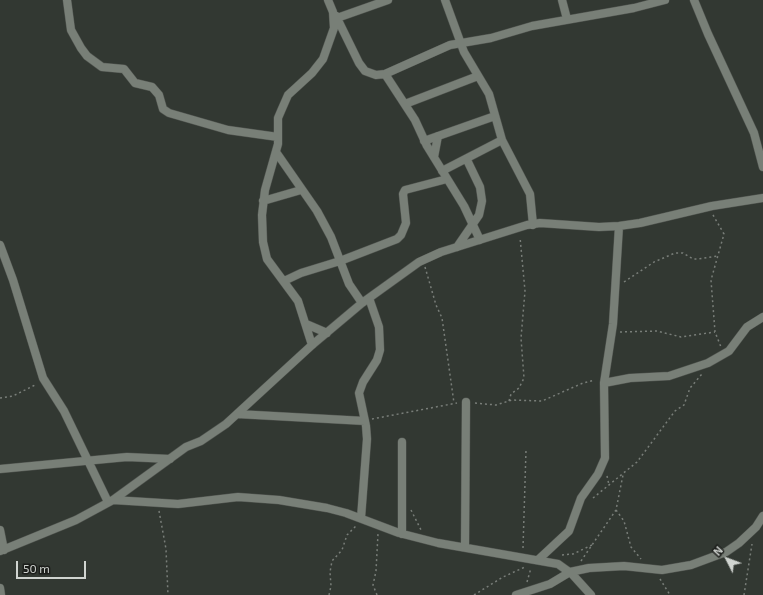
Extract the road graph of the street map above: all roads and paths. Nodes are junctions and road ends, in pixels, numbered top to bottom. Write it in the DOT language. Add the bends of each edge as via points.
graph roads {
  1 [pos="67,0"];
  2 [pos="328,0"];
  3 [pos="388,0"];
  4 [pos="445,0"];
  5 [pos="562,0"];
  6 [pos="665,0"];
  7 [pos="694,0"];
  8 [pos="335,15"];
  9 [pos="567,19"];
  10 [pos="461,43"];
  11 [pos="385,74"];
  12 [pos="478,76"];
  13 [pos="404,104"];
  14 [pos="496,116"];
  15 [pos="438,136"];
  16 [pos="278,137"];
  17 [pos="502,140"];
  18 [pos="424,141"];
  19 [pos="276,152"];
  20 [pos="434,157"];
  21 [pos="467,160"];
  22 [pos="763,167"];
  23 [pos="442,171"];
  24 [pos="447,179"];
  25 [pos="301,190"];
  26 [pos="763,198"];
  27 [pos="263,201"];
  28 [pos="707,207"];
  29 [pos="533,224"];
  30 [pos="473,225"];
  31 [pos="619,226"];
  32 [pos="519,228"];
  33 [pos="480,240"];
  34 [pos="0,245"];
  35 [pos="457,247"];
  36 [pos="718,256"];
  37 [pos="423,260"];
  38 [pos="340,262"];
  39 [pos="284,281"];
  40 [pos="616,288"];
  41 [pos="365,301"];
  42 [pos="763,317"];
  43 [pos="306,324"];
  44 [pos="612,331"];
  45 [pos="715,332"];
  46 [pos="327,333"];
  47 [pos="312,346"];
  48 [pos="724,354"];
  49 [pos="708,363"];
  50 [pos="44,380"];
  51 [pos="605,380"];
  52 [pos="0,398"];
  53 [pos="509,401"];
  54 [pos="466,402"];
  55 [pos="454,403"];
  56 [pos="237,414"];
  57 [pos="365,421"];
  58 [pos="402,442"];
  59 [pos="526,450"];
  60 [pos="170,459"];
  61 [pos="86,460"];
  62 [pos="0,468"];
  63 [pos="624,474"];
  64 [pos="590,500"];
  65 [pos="110,501"];
  66 [pos="158,503"];
  67 [pos="411,509"];
  68 [pos="616,510"];
  69 [pos="763,516"];
  70 [pos="361,518"];
  71 [pos="378,525"];
  72 [pos="0,530"];
  73 [pos="752,532"];
  74 [pos="402,534"];
  75 [pos="425,539"];
  76 [pos="592,545"];
  77 [pos="465,547"];
  78 [pos="2,551"];
  79 [pos="522,556"];
  80 [pos="539,559"];
  81 [pos="643,560"];
  82 [pos="550,562"];
  83 [pos="653,570"];
  84 [pos="572,572"];
  85 [pos="0,588"];
  86 [pos="524,592"];
  87 [pos="1,595"];
  88 [pos="168,595"];
  89 [pos="329,595"];
  90 [pos="377,595"];
  91 [pos="474,595"];
  92 [pos="516,595"];
  93 [pos="591,595"];
  94 [pos="670,595"];
  95 [pos="744,595"];
  1 -- 16 [label="street" via="71,30 88,56 102,67 124,70 135,83 152,87 159,95 163,109 169,113 228,130"];
  2 -- 8 [label="street"];
  3 -- 8 [label="street"];
  4 -- 10 [label="street"];
  5 -- 9 [label="street"];
  6 -- 9 [label="street"];
  7 -- 22 [label="street" via="754,133"];
  8 -- 11 [label="street" via="359,63 366,71 376,75"];
  8 -- 16 [label="street" via="334,28 323,59 288,95 278,118"];
  9 -- 10 [label="street"];
  10 -- 11 [label="street" via="437,49"];
  10 -- 12 [label="street" via="468,61"];
  11 -- 13 [label="street"];
  12 -- 13 [label="street"];
  12 -- 14 [label="street" via="489,94"];
  13 -- 18 [label="street" via="415,120"];
  14 -- 15 [label="street"];
  14 -- 17 [label="street"];
  15 -- 18 [label="street"];
  15 -- 20 [label="street"];
  16 -- 19 [label="street"];
  17 -- 21 [label="street"];
  17 -- 29 [label="street" via="530,194"];
  18 -- 20 [label="street"];
  19 -- 25 [label="street"];
  19 -- 27 [label="street"];
  20 -- 23 [label="street"];
  21 -- 23 [label="street"];
  21 -- 30 [label="street" via="480,187 482,201 479,216"];
  23 -- 24 [label="street"];
  24 -- 30 [label="street"];
  24 -- 38 [label="street" via="405,190 403,194 406,223 401,236"];
  25 -- 27 [label="street"];
  25 -- 38 [label="street" via="317,211 331,237"];
  26 -- 28 [label="street"];
  27 -- 39 [label="street" via="264,253 269,264"];
  28 -- 31 [label="street"];
  28 -- 36 [label="path" via="724,234"];
  29 -- 31 [label="street"];
  29 -- 32 [label="street"];
  30 -- 33 [label="street"];
  30 -- 35 [label="street"];
  31 -- 40 [label="street"];
  32 -- 33 [label="street"];
  32 -- 53 [label="path" via="525,291 521,338 524,374 521,386 511,394"];
  33 -- 35 [label="street"];
  34 -- 50 [label="street"];
  35 -- 37 [label="street"];
  36 -- 40 [label="path" via="693,259 683,253 675,253 654,262"];
  36 -- 45 [label="path" via="711,280"];
  37 -- 41 [label="street"];
  37 -- 55 [label="path" via="442,318"];
  38 -- 39 [label="street" via="306,271"];
  38 -- 41 [label="street" via="349,284"];
  39 -- 43 [label="street" via="298,301"];
  40 -- 44 [label="street"];
  41 -- 46 [label="street"];
  41 -- 57 [label="street" via="378,327 380,350 359,393"];
  42 -- 48 [label="street" via="747,327 734,346"];
  43 -- 46 [label="street"];
  43 -- 47 [label="street"];
  44 -- 45 [label="path" via="657,331 681,336"];
  44 -- 51 [label="street"];
  45 -- 48 [label="path"];
  46 -- 47 [label="street"];
  47 -- 56 [label="street"];
  48 -- 49 [label="street"];
  49 -- 51 [label="street" via="674,375"];
  49 -- 63 [label="path" via="690,388 684,405 673,414 637,462"];
  50 -- 52 [label="path" via="13,396"];
  50 -- 61 [label="street" via="64,411"];
  51 -- 53 [label="path" via="583,383 542,401"];
  51 -- 80 [label="street" via="605,446 602,466 580,498 569,531"];
  53 -- 54 [label="path" via="496,405"];
  54 -- 55 [label="path"];
  54 -- 77 [label="street"];
  55 -- 57 [label="path"];
  56 -- 57 [label="street"];
  56 -- 60 [label="street" via="201,441"];
  57 -- 70 [label="street" via="367,439"];
  58 -- 74 [label="street"];
  59 -- 79 [label="path"];
  60 -- 61 [label="street" via="127,457"];
  60 -- 65 [label="street"];
  61 -- 62 [label="street"];
  61 -- 65 [label="street"];
  63 -- 64 [label="path"];
  63 -- 68 [label="path"];
  65 -- 66 [label="street"];
  65 -- 78 [label="street" via="76,520"];
  66 -- 70 [label="street" via="178,504 238,497 300,503"];
  66 -- 88 [label="path" via="166,549"];
  67 -- 75 [label="path"];
  68 -- 76 [label="path"];
  68 -- 81 [label="path" via="624,520 631,547"];
  69 -- 73 [label="street"];
  70 -- 71 [label="street"];
  70 -- 89 [label="path" via="347,535 342,550 332,561"];
  71 -- 74 [label="street"];
  71 -- 90 [label="path" via="378,550 373,585"];
  72 -- 78 [label="street"];
  73 -- 83 [label="street" via="726,552 708,559 672,570"];
  73 -- 95 [label="path" via="752,549"];
  74 -- 75 [label="street"];
  75 -- 77 [label="street"];
  76 -- 82 [label="path" via="570,555 558,556"];
  76 -- 84 [label="path"];
  77 -- 79 [label="street"];
  79 -- 80 [label="street"];
  80 -- 82 [label="street"];
  82 -- 84 [label="street"];
  83 -- 84 [label="street" via="642,567 608,566"];
  83 -- 94 [label="path"];
  84 -- 86 [label="street" via="550,584"];
  84 -- 93 [label="street"];
  85 -- 87 [label="street"];
  86 -- 91 [label="path" via="532,565 503,577"];
  86 -- 92 [label="street"];
}
